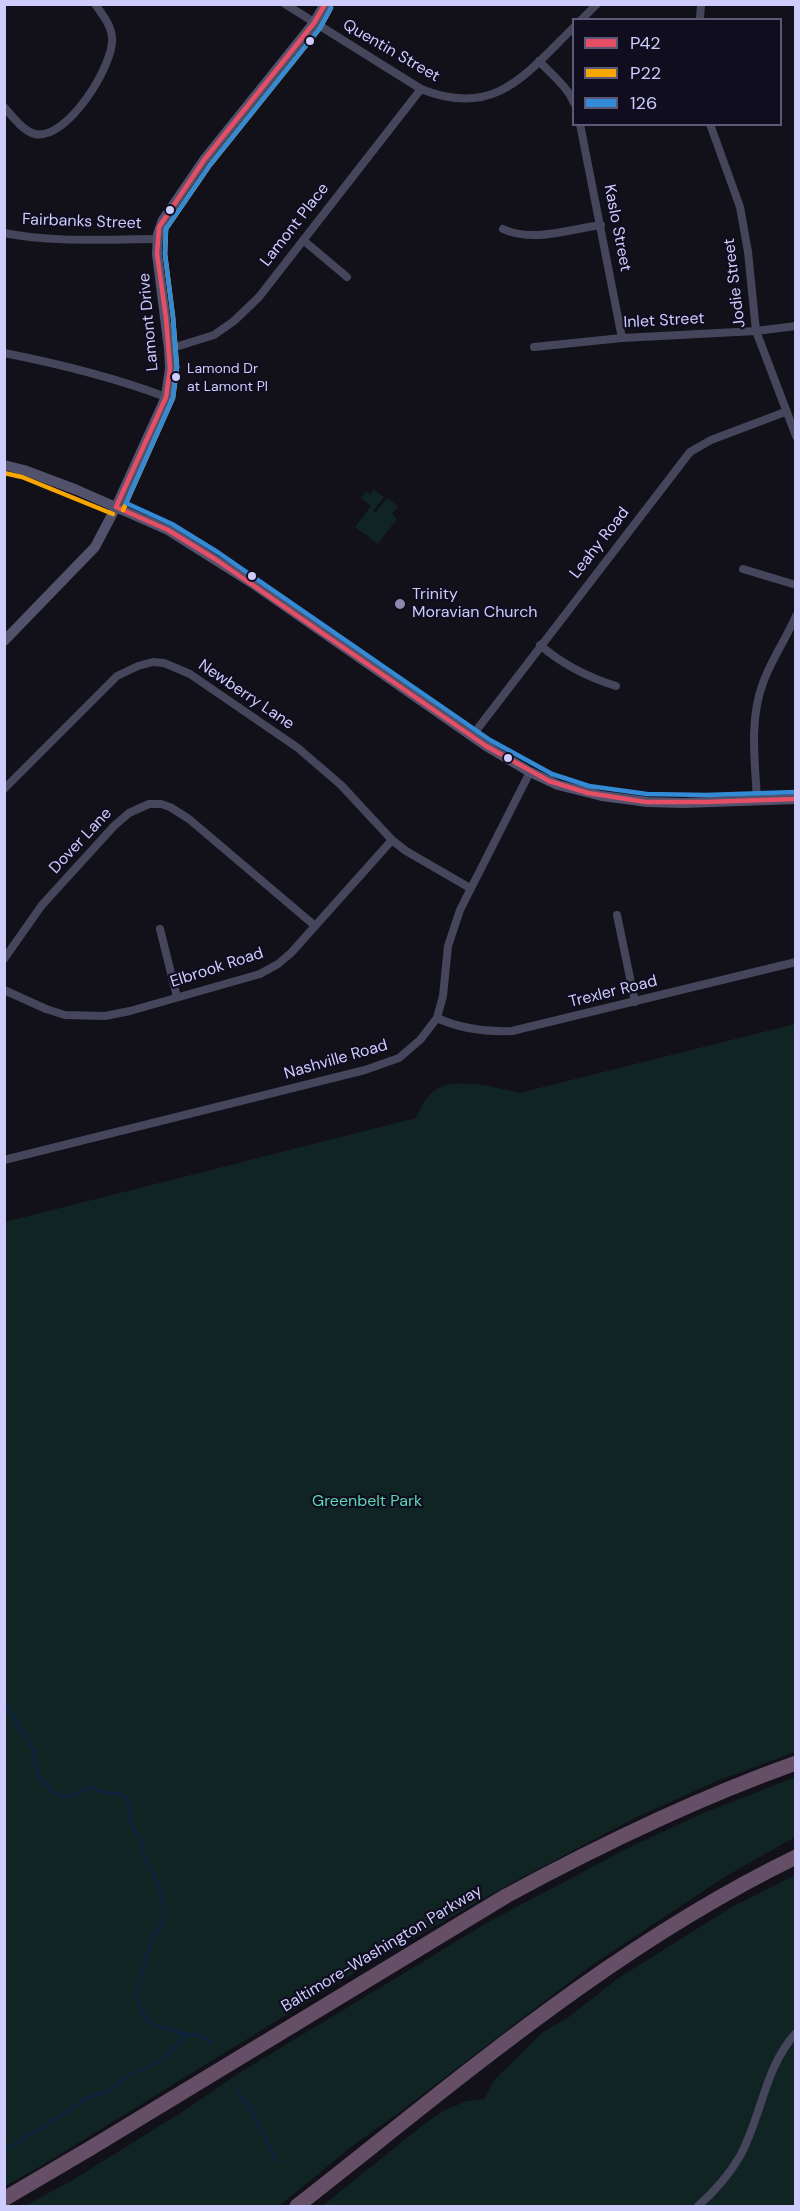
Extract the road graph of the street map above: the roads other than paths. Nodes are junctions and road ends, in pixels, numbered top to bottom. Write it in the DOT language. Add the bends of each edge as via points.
graph roads {
  1 [pos="95,4"];
  2 [pos="285,4"];
  3 [pos="325,4"];
  4 [pos="597,4"];
  5 [pos="583,18"];
  6 [pos="314,23"];
  7 [pos="572,28"];
  8 [pos="539,61"];
  9 [pos="421,89"];
  10 [pos="572,101"];
  11 [pos="4,107"];
  12 [pos="580,126"];
  13 [pos="711,126"];
  14 [pos="601,225"];
  15 [pos="503,229"];
  16 [pos="4,233"];
  17 [pos="158,239"];
  18 [pos="303,240"];
  19 [pos="346,277"];
  20 [pos="795,326"];
  21 [pos="756,331"];
  22 [pos="622,338"];
  23 [pos="534,347"];
  24 [pos="169,349"];
  25 [pos="4,353"];
  26 [pos="166,397"];
  27 [pos="785,412"];
  28 [pos="795,436"];
  29 [pos="4,465"];
  30 [pos="116,507"];
  31 [pos="743,569"];
  32 [pos="795,585"];
  33 [pos="795,616"];
  34 [pos="4,640"];
  35 [pos="540,645"];
  36 [pos="616,686"];
  37 [pos="472,735"];
  38 [pos="530,772"];
  39 [pos="4,789"];
  40 [pos="795,799"];
  41 [pos="757,800"];
  42 [pos="392,840"];
  43 [pos="470,888"];
  44 [pos="617,915"];
  45 [pos="314,925"];
  46 [pos="160,929"];
  47 [pos="4,959"];
  48 [pos="795,962"];
  49 [pos="4,990"];
  50 [pos="177,997"];
  51 [pos="635,1002"];
  52 [pos="437,1018"];
  53 [pos="4,1160"];
  54 [pos="795,1763"];
  55 [pos="795,1857"];
  56 [pos="795,2033"];
  57 [pos="4,2199"];
  58 [pos="297,2206"];
  59 [pos="698,2206"];
  1 -- 11 [label="street" via="109,28 110,52 107,64 72,117 53,132 36,134"];
  2 -- 6 [label="street, Quentin Street"];
  3 -- 6 [label="main road, Lamont Drive"];
  4 -- 5 [label="street"];
  6 -- 9 [label="street, Quentin Street"];
  6 -- 17 [label="main road, Lamont Drive" via="186,185 163,219"];
  7 -- 8 [label="street, Quentin Street"];
  8 -- 9 [label="street, Quentin Street" via="511,86 489,96 452,98"];
  8 -- 10 [label="street"];
  9 -- 18 [label="street, Lamont Place"];
  12 -- 14 [label="street, Kaslo Street"];
  13 -- 21 [label="street, Jodie Street" via="740,207"];
  14 -- 15 [label="street" via="542,235"];
  14 -- 22 [label="street, Kaslo Street"];
  16 -- 17 [label="street, Fairbanks Street" via="74,239"];
  17 -- 24 [label="main road, Lamont Drive"];
  18 -- 19 [label="street"];
  18 -- 24 [label="street, Lamont Place" via="259,297 234,321 214,335"];
  20 -- 21 [label="street, Inlet Street"];
  21 -- 22 [label="street, Inlet Street"];
  21 -- 27 [label="street, Jodie Street"];
  22 -- 23 [label="street, Inlet Street"];
  24 -- 26 [label="main road, Lamont Drive"];
  25 -- 26 [label="street" via="92,372"];
  26 -- 30 [label="main road, Lamont Drive"];
  27 -- 28 [label="street, Jodie Street"];
  27 -- 35 [label="street, Leahy Road" via="690,452"];
  29 -- 30 [label="main road"];
  30 -- 34 [label="main road, Lamont Drive" via="86,558"];
  30 -- 37 [label="main road" via="168,530 215,559"];
  31 -- 32 [label="street"];
  33 -- 41 [label="street" via="759,695 754,747"];
  35 -- 36 [label="street" via="574,670"];
  35 -- 37 [label="street, Leahy Road"];
  37 -- 38 [label="main road"];
  38 -- 41 [label="main road" via="582,792 636,801"];
  38 -- 43 [label="street, Nashville Road"];
  39 -- 42 [label="street, Newberry Lane" via="117,676 138,666 164,663 190,674 298,748 341,785"];
  40 -- 41 [label="main road"];
  42 -- 43 [label="street, Newberry Lane"];
  42 -- 45 [label="street, Elbrook Road"];
  43 -- 52 [label="street, Nashville Road" via="448,946"];
  44 -- 51 [label="street"];
  45 -- 47 [label="street, Dover Lane" via="189,819 171,807 155,803 137,808 114,826 42,905"];
  45 -- 50 [label="street, Elbrook Road" via="291,953 260,974"];
  46 -- 50 [label="street"];
  48 -- 51 [label="street, Trexler Road"];
  49 -- 50 [label="street, Elbrook Road" via="46,1009 86,1016 130,1011"];
  51 -- 52 [label="street, Trexler Road" via="512,1031 480,1031"];
  52 -- 53 [label="street, Nashville Road" via="409,1050 386,1064"];
  54 -- 57 [label="highway, Baltimore-Washington Parkway" via="676,1810 506,1896"];
  55 -- 58 [label="highway" via="724,1894 601,1971"];
  56 -- 59 [label="street" via="774,2063 740,2155 713,2193"];
}
